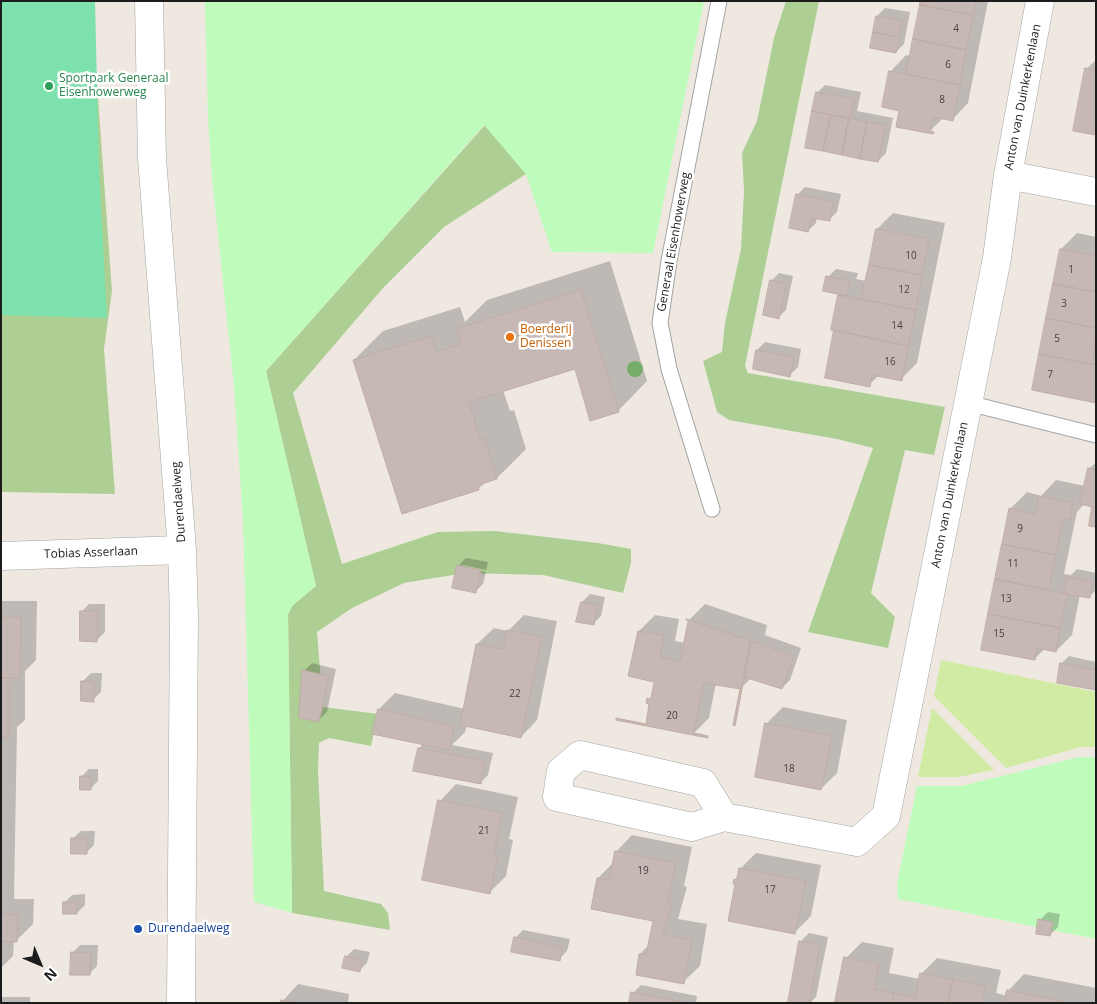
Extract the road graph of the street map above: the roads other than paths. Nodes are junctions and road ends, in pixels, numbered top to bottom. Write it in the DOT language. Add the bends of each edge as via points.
graph roads {
  1 [pos="150,1"];
  2 [pos="719,1"];
  3 [pos="1040,1"];
  4 [pos="1008,175"];
  5 [pos="1096,192"];
  6 [pos="968,404"];
  7 [pos="1096,435"];
  8 [pos="712,509"];
  9 [pos="182,550"];
  10 [pos="1,556"];
  11 [pos="724,817"];
  12 [pos="181,1003"];
  1 -- 9 [label="street, Durendaelweg" via="152,158"];
  2 -- 8 [label="lane, Generaal Eisenhowerweg" via="660,323 669,369"];
  3 -- 4 [label="street, Anton van Duinkerkenlaan"];
  4 -- 5 [label="street"];
  4 -- 6 [label="street, Anton van Duinkerkenlaan" via="997,258"];
  6 -- 7 [label="lane"];
  6 -- 11 [label="street, Anton van Duinkerkenlaan" via="886,816 857,842"];
  9 -- 10 [label="street, Tobias Asserlaan"];
  9 -- 12 [label="street, Durendaelweg"];
  11 -- 11 [label="street, Anton van Duinkerkenlaan" via="703,784 580,755 561,770 557,797 692,827"];
}
